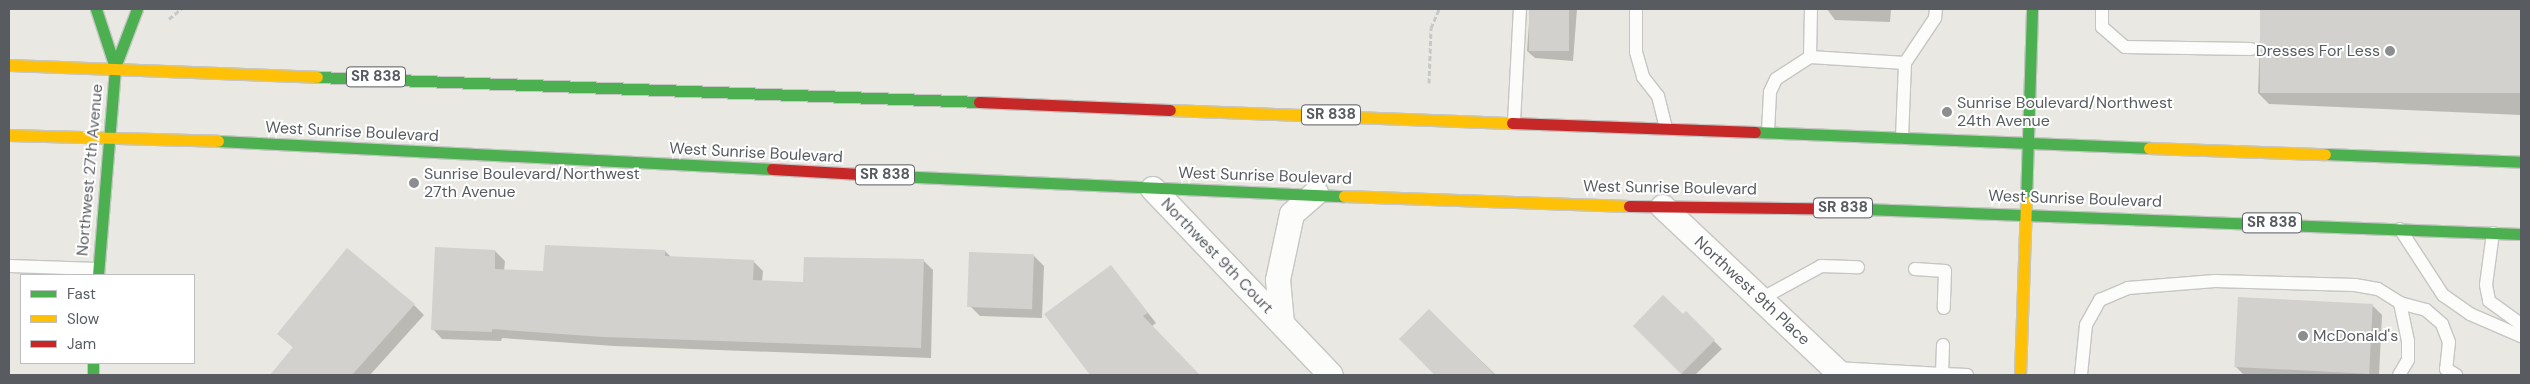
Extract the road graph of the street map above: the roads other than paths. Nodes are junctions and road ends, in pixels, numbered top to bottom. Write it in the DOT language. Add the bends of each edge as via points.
graph roads {
  1 [pos="96,9"];
  2 [pos="137,9"];
  3 [pos="1520,9"];
  4 [pos="1636,9"];
  5 [pos="1811,9"];
  6 [pos="1936,9"];
  7 [pos="2032,9"];
  8 [pos="2102,9"];
  9 [pos="2251,49"];
  10 [pos="1810,57"];
  11 [pos="1906,63"];
  12 [pos="9,65"];
  13 [pos="115,67"];
  14 [pos="1514,122"];
  15 [pos="1666,128"];
  16 [pos="1768,132"];
  17 [pos="9,135"];
  18 [pos="107,137"];
  19 [pos="1902,138"];
  20 [pos="2026,143"];
  21 [pos="2521,162"];
  22 [pos="1153,189"];
  23 [pos="1316,193"];
  24 [pos="1663,207"];
  25 [pos="2023,213"];
  26 [pos="2400,229"];
  27 [pos="2493,232"];
  28 [pos="2520,234"];
  29 [pos="9,266"];
  30 [pos="1858,267"];
  31 [pos="1915,269"];
  32 [pos="98,272"];
  33 [pos="1759,300"];
  34 [pos="2400,303"];
  35 [pos="1944,308"];
  36 [pos="1282,323"];
  37 [pos="2521,324"];
  38 [pos="2521,336"];
  39 [pos="1943,345"];
  40 [pos="1838,372"];
  41 [pos="2447,373"];
  42 [pos="1942,374"];
  43 [pos="1331,375"];
  44 [pos="1967,375"];
  45 [pos="2020,375"];
  46 [pos="2081,375"];
  47 [pos="2399,375"];
  1 -- 13 [label="main road, Northwest 27th Avenue"];
  2 -- 13 [label="main road, Northwest 27th Avenue"];
  3 -- 14 [label="lane"];
  4 -- 15 [label="lane" via="1636,52 1643,77 1658,96"];
  5 -- 10 [label="lane"];
  6 -- 11 [label="lane" via="1935,18"];
  7 -- 20 [label="main road"];
  8 -- 9 [label="lane" via="2102,27 2125,48"];
  10 -- 11 [label="lane"];
  10 -- 16 [label="lane" via="1776,79 1770,92"];
  11 -- 19 [label="lane"];
  12 -- 13 [label="main road, SR 838"];
  13 -- 14 [label="main road, SR 838"];
  13 -- 18 [label="main road, Northwest 27th Avenue"];
  14 -- 15 [label="main road, SR 838"];
  15 -- 16 [label="main road, SR 838"];
  16 -- 19 [label="main road, SR 838"];
  17 -- 18 [label="main road, West Sunrise Boulevard / SR 838"];
  18 -- 22 [label="main road, West Sunrise Boulevard / SR 838"];
  18 -- 32 [label="main road, Northwest 27th Avenue"];
  19 -- 20 [label="main road, SR 838"];
  20 -- 21 [label="main road, SR 838"];
  20 -- 25 [label="main road"];
  22 -- 23 [label="main road, West Sunrise Boulevard / SR 838"];
  22 -- 36 [label="street, Northwest 9th Court"];
  23 -- 24 [label="main road, West Sunrise Boulevard / SR 838"];
  23 -- 36 [label="street, Northwest 9th Court" via="1292,214 1278,280"];
  24 -- 25 [label="main road, West Sunrise Boulevard / SR 838" via="1768,206"];
  24 -- 33 [label="street, Northwest 9th Place"];
  25 -- 26 [label="main road, West Sunrise Boulevard / SR 838"];
  25 -- 45 [label="main road"];
  26 -- 27 [label="main road, West Sunrise Boulevard / SR 838"];
  26 -- 38 [label="lane" via="2443,295 2470,314"];
  27 -- 28 [label="main road, West Sunrise Boulevard / SR 838"];
  27 -- 37 [label="lane" via="2486,286 2489,301"];
  29 -- 32 [label="lane"];
  30 -- 33 [label="lane" via="1821,266"];
  31 -- 35 [label="lane" via="1945,271"];
  33 -- 40 [label="street, Northwest 9th Place"];
  34 -- 41 [label="lane" via="2426,310 2442,324 2449,342"];
  34 -- 46 [label="lane" via="2378,289 2355,285 2215,281 2128,288 2100,300 2086,325"];
  34 -- 47 [label="lane" via="2408,341 2408,360"];
  36 -- 43 [label="street, Northwest 9th Court"];
  39 -- 42 [label="lane"];
  40 -- 42 [label="lane"];
  42 -- 44 [label="lane"];
}
